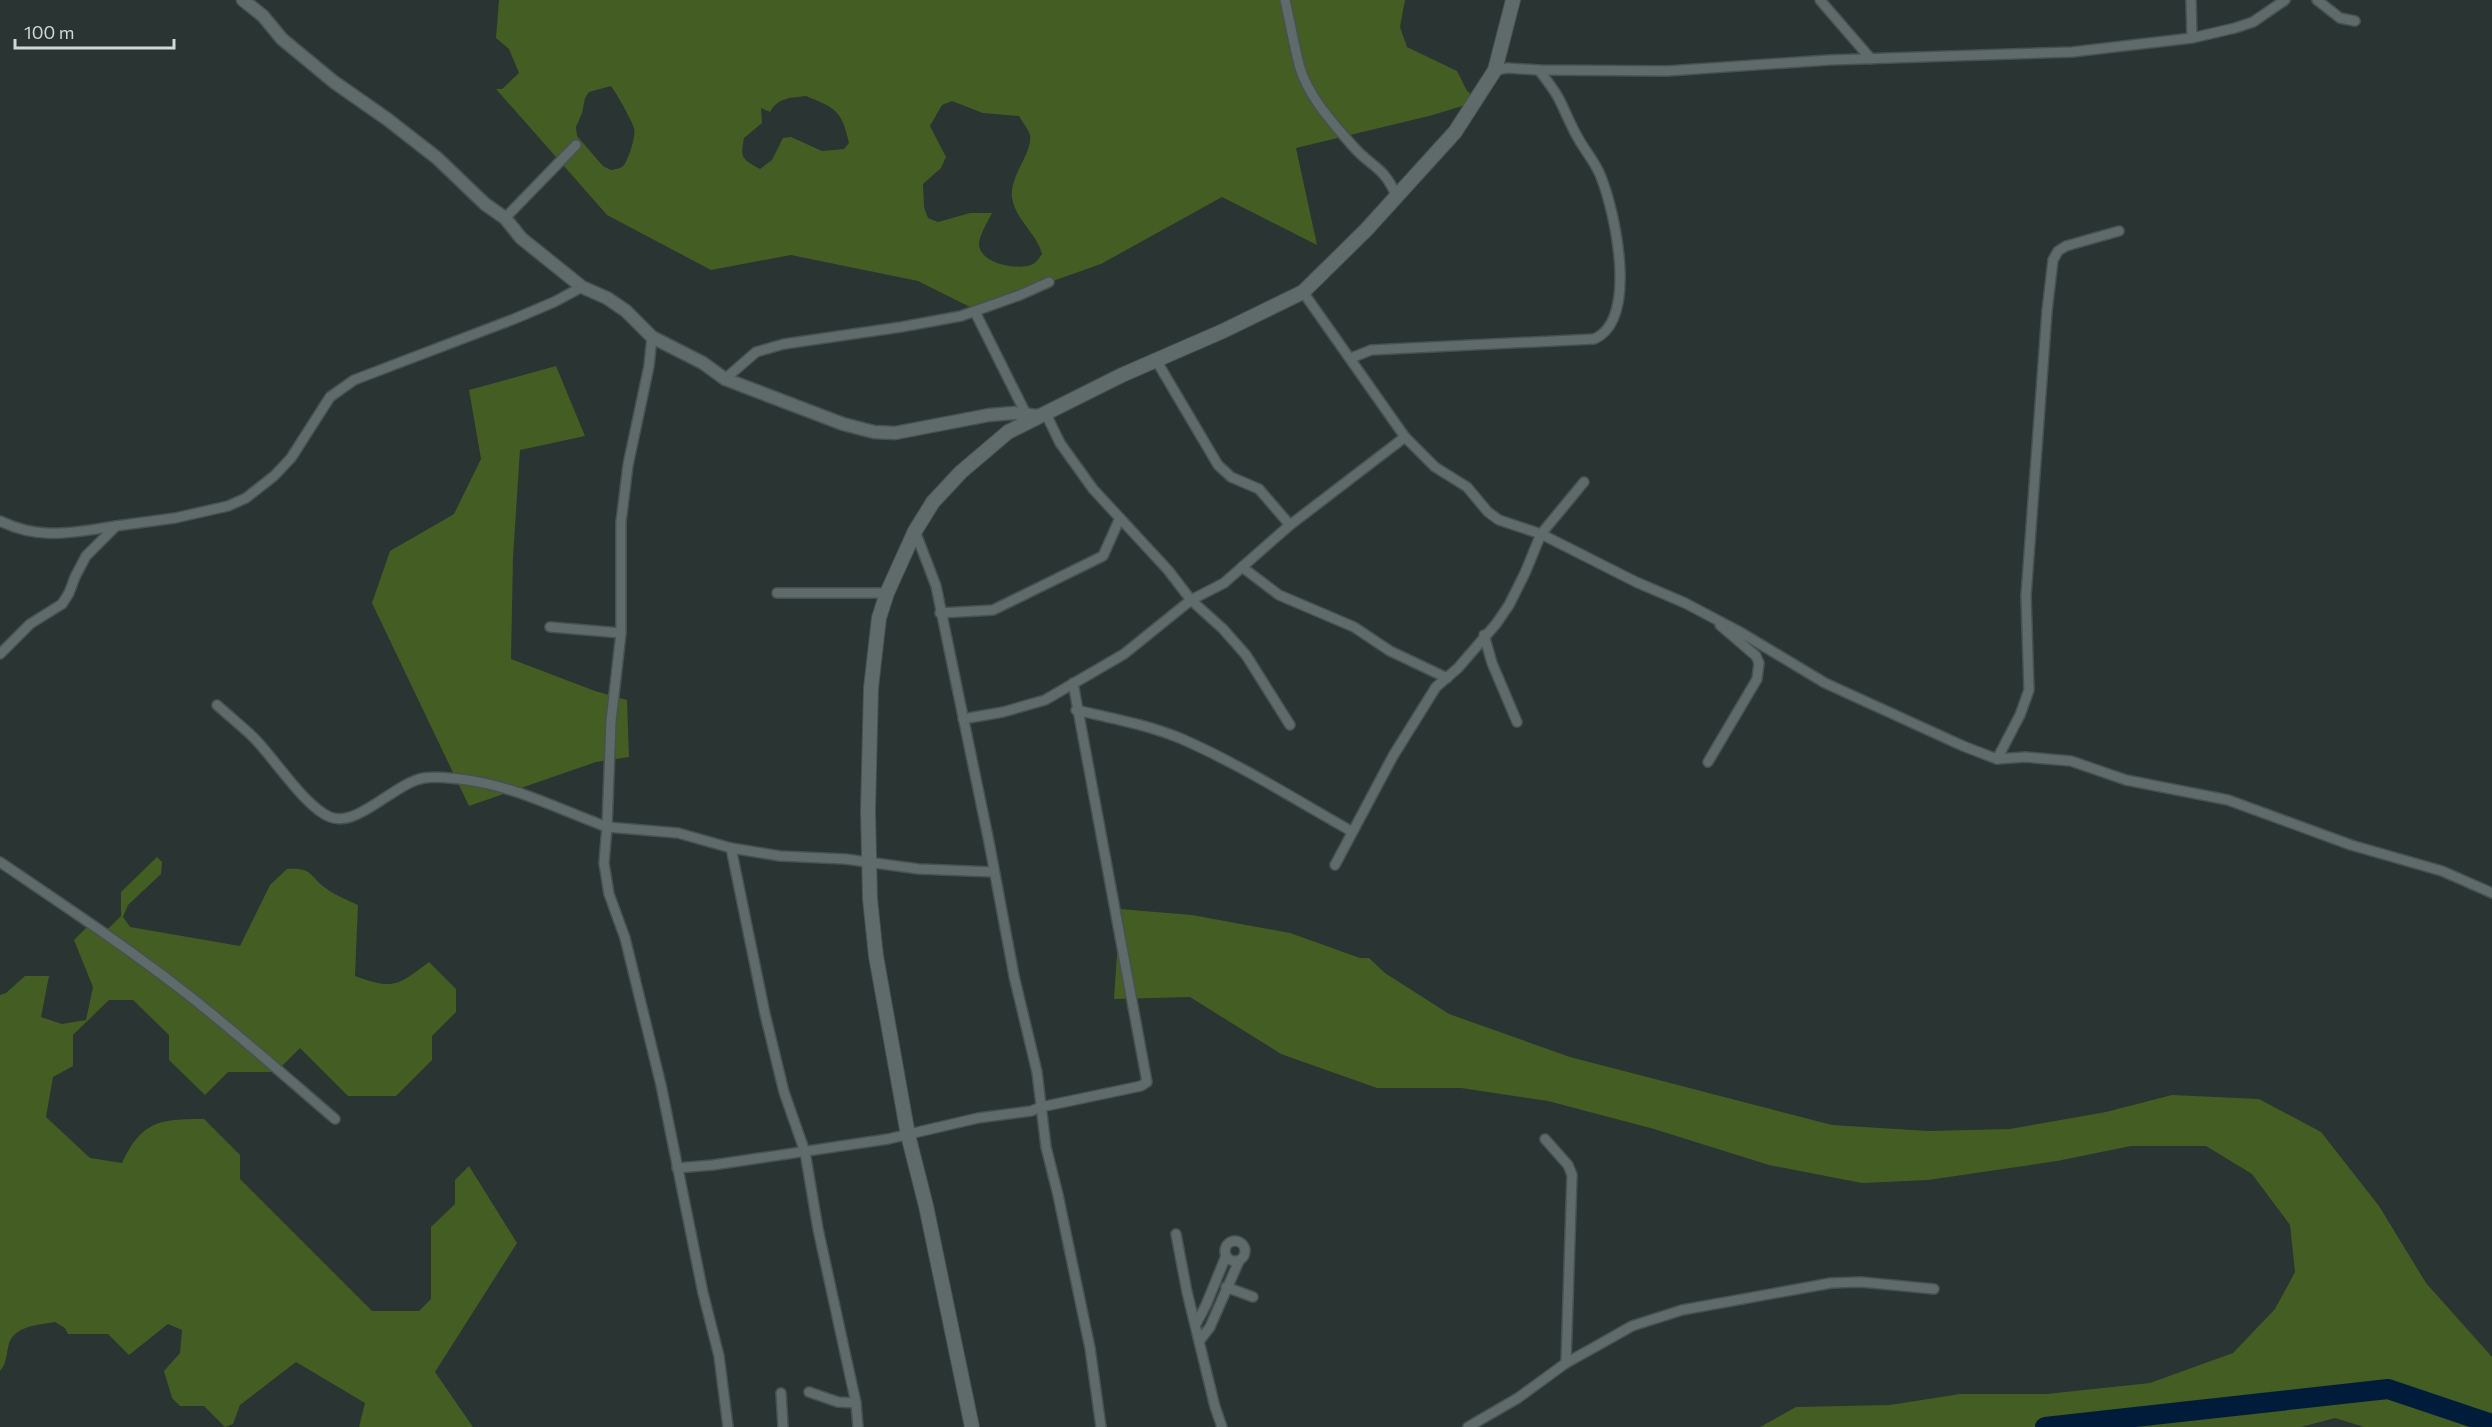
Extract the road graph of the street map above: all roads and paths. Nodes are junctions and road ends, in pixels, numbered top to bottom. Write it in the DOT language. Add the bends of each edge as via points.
graph roads {
  1 [pos="244,0"];
  2 [pos="1285,0"];
  3 [pos="1513,0"];
  4 [pos="1820,0"];
  5 [pos="2192,0"];
  6 [pos="2285,0"];
  7 [pos="2317,0"];
  8 [pos="2355,21"];
  9 [pos="2192,38"];
  10 [pos="1871,59"];
  11 [pos="1495,70"];
  12 [pos="1539,70"];
  13 [pos="576,145"];
  14 [pos="1396,195"];
  15 [pos="505,218"];
  16 [pos="2119,231"];
  17 [pos="1049,282"];
  18 [pos="582,287"];
  19 [pos="1303,292"];
  20 [pos="975,312"];
  21 [pos="652,337"];
  22 [pos="1351,358"];
  23 [pos="1156,360"];
  24 [pos="725,379"];
  25 [pos="1036,414"];
  26 [pos="1406,437"];
  27 [pos="1584,482"];
  28 [pos="1120,518"];
  29 [pos="0,521"];
  30 [pos="116,525"];
  31 [pos="1290,525"];
  32 [pos="915,531"];
  33 [pos="1541,534"];
  34 [pos="1242,567"];
  35 [pos="777,593"];
  36 [pos="887,593"];
  37 [pos="1191,600"];
  38 [pos="940,613"];
  39 [pos="1707,614"];
  40 [pos="550,627"];
  41 [pos="621,633"];
  42 [pos="1484,635"];
  43 [pos="0,654"];
  44 [pos="1447,678"];
  45 [pos="1073,683"];
  46 [pos="217,705"];
  47 [pos="1076,710"];
  48 [pos="963,719"];
  49 [pos="1517,722"];
  50 [pos="1290,725"];
  51 [pos="1998,759"];
  52 [pos="1708,762"];
  53 [pos="607,827"];
  54 [pos="1351,831"];
  55 [pos="731,848"];
  56 [pos="869,861"];
  57 [pos="0,862"];
  58 [pos="1335,865"];
  59 [pos="994,872"];
  60 [pos="2492,893"];
  61 [pos="1041,1107"];
  62 [pos="335,1119"];
  63 [pos="908,1135"];
  64 [pos="1545,1139"];
  65 [pos="805,1152"];
  66 [pos="677,1168"];
  67 [pos="1176,1234"];
  68 [pos="1226,1256"];
  69 [pos="1239,1261"];
  70 [pos="1226,1287"];
  71 [pos="1934,1288"];
  72 [pos="1253,1297"];
  73 [pos="1196,1324"];
  74 [pos="1200,1340"];
  75 [pos="1566,1363"];
  76 [pos="809,1392"];
  77 [pos="781,1393"];
  78 [pos="856,1403"];
  79 [pos="729,1427"];
  80 [pos="783,1427"];
  81 [pos="858,1427"];
  82 [pos="972,1427"];
  83 [pos="1101,1427"];
  84 [pos="1222,1427"];
  85 [pos="1468,1427"];
  1 -- 15 [label="street" via="282,39 437,158"];
  2 -- 14 [label="street" via="1308,87 1360,155 1389,178"];
  3 -- 11 [label="main road"];
  4 -- 10 [label="street"];
  5 -- 9 [label="street"];
  6 -- 9 [label="street" via="2253,22"];
  7 -- 8 [label="street" via="2340,18"];
  9 -- 10 [label="street" via="2072,52"];
  10 -- 12 [label="street" via="1666,71"];
  11 -- 12 [label="street"];
  11 -- 14 [label="main road" via="1455,132"];
  12 -- 22 [label="street" via="1559,98 1602,178 1616,231 1621,287 1608,329 1594,339 1371,350"];
  13 -- 15 [label="street"];
  14 -- 19 [label="main road"];
  15 -- 18 [label="street" via="521,238"];
  16 -- 51 [label="street" via="2066,246 2058,250 2053,260 2026,596 2029,690"];
  17 -- 20 [label="street"];
  18 -- 21 [label="street" via="607,298"];
  18 -- 30 [label="street" via="514,319 354,380 330,397 291,458 246,498 175,518"];
  19 -- 22 [label="street"];
  19 -- 23 [label="main road"];
  20 -- 24 [label="street" via="784,344 756,352"];
  20 -- 25 [label="street"];
  21 -- 24 [label="street"];
  21 -- 41 [label="street" via="627,465 621,522"];
  22 -- 26 [label="street"];
  23 -- 25 [label="main road"];
  23 -- 31 [label="street" via="1218,465 1231,477 1259,489"];
  24 -- 25 [label="street" via="874,432 896,433 989,415"];
  25 -- 28 [label="street"];
  25 -- 32 [label="main road" via="961,472 933,502"];
  26 -- 31 [label="street"];
  26 -- 33 [label="street" via="1435,466 1467,487 1488,513"];
  27 -- 33 [label="street"];
  28 -- 37 [label="street"];
  28 -- 38 [label="street" via="1103,556 993,610"];
  29 -- 30 [label="street" via="14,528 65,534"];
  30 -- 43 [label="street" via="86,556 62,604 30,624"];
  31 -- 34 [label="street"];
  32 -- 36 [label="main road"];
  32 -- 38 [label="street" via="936,586"];
  33 -- 39 [label="street"];
  33 -- 42 [label="street" via="1509,605"];
  34 -- 37 [label="street" via="1224,583"];
  34 -- 44 [label="street" via="1279,594 1354,627 1390,651"];
  35 -- 36 [label="street"];
  36 -- 56 [label="main road" via="879,618 871,688"];
  37 -- 45 [label="street" via="1124,654"];
  37 -- 50 [label="street" via="1246,655"];
  38 -- 48 [label="street"];
  39 -- 51 [label="street" via="1825,683"];
  39 -- 52 [label="street" via="1756,656 1759,663 1757,679"];
  40 -- 41 [label="street"];
  41 -- 53 [label="street" via="611,721"];
  42 -- 44 [label="street"];
  42 -- 49 [label="street"];
  44 -- 54 [label="street" via="1436,687"];
  45 -- 47 [label="street"];
  45 -- 48 [label="street" via="1045,700"];
  46 -- 53 [label="street" via="255,739 317,809 331,818 355,817 400,786 424,778 444,778 507,787"];
  47 -- 54 [label="street" via="1181,739"];
  47 -- 61 [label="street" via="1147,1082"];
  48 -- 59 [label="street"];
  51 -- 60 [label="street" via="2071,761 2126,780 2228,800 2351,845 2442,870"];
  53 -- 55 [label="street" via="678,833"];
  53 -- 66 [label="street" via="604,863 609,894 642,1005"];
  54 -- 58 [label="street"];
  55 -- 56 [label="street" via="780,856"];
  55 -- 65 [label="street" via="765,1014 784,1092"];
  56 -- 59 [label="street"];
  56 -- 63 [label="main road" via="876,956"];
  57 -- 62 [label="street" via="164,976"];
  59 -- 61 [label="street"];
  61 -- 63 [label="street"];
  61 -- 83 [label="street"];
  63 -- 65 [label="street"];
  63 -- 82 [label="main road"];
  64 -- 75 [label="street" via="1572,1175"];
  65 -- 66 [label="street"];
  65 -- 78 [label="street"];
  66 -- 79 [label="street" via="719,1356"];
  67 -- 73 [label="street"];
  68 -- 69 [label="street"];
  68 -- 69 [label="street" via="1225,1249 1236,1241 1245,1250"];
  68 -- 73 [label="street"];
  69 -- 70 [label="street"];
  70 -- 72 [label="street"];
  70 -- 74 [label="street" via="1210,1327"];
  71 -- 75 [label="street" via="1831,1283 1682,1310 1632,1326"];
  73 -- 74 [label="street"];
  74 -- 84 [label="street"];
  75 -- 85 [label="street" via="1518,1398"];
  76 -- 78 [label="street" via="838,1402"];
  77 -- 80 [label="street"];
  78 -- 81 [label="street"];
}
